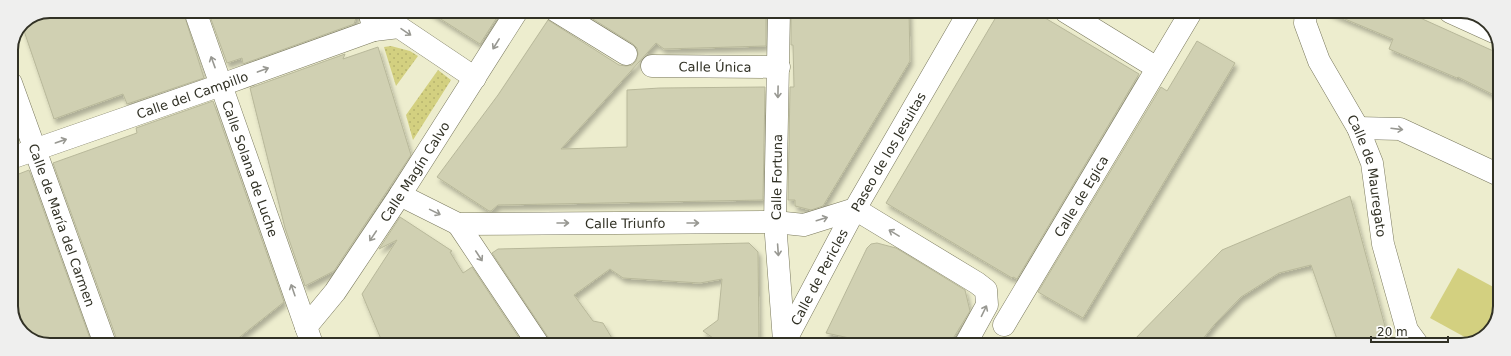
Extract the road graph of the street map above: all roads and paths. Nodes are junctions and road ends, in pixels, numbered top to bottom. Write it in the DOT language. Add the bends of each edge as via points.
graph roads {
  1 [pos="197,18"];
  2 [pos="513,18"];
  3 [pos="567,18"];
  4 [pos="779,18"];
  5 [pos="963,18"];
  6 [pos="1076,18"];
  7 [pos="1187,18"];
  8 [pos="1305,18"];
  9 [pos="1464,19"];
  10 [pos="372,21"];
  11 [pos="1482,26"];
  12 [pos="626,54"];
  13 [pos="652,66"];
  14 [pos="779,66"];
  15 [pos="1157,68"];
  16 [pos="475,78"];
  17 [pos="221,85"];
  18 [pos="18,103"];
  19 [pos="1358,128"];
  20 [pos="34,150"];
  21 [pos="18,156"];
  22 [pos="1493,172"];
  23 [pos="400,195"];
  24 [pos="855,209"];
  25 [pos="775,222"];
  26 [pos="458,224"];
  27 [pos="1004,325"];
  28 [pos="309,336"];
  29 [pos="103,338"];
  30 [pos="534,338"];
  31 [pos="786,338"];
  32 [pos="790,338"];
  33 [pos="969,338"];
  34 [pos="1413,338"];
  17 -- 1 [label="street, Calle Solana de Luche, one-way"];
  2 -- 16 [label="street, Calle Magín Calvo, one-way"];
  3 -- 12 [label="street"];
  4 -- 14 [label="street, Calle Fortuna"];
  5 -- 24 [label="street, Paseo de los Jesuitas"];
  6 -- 15 [label="street"];
  7 -- 15 [label="street, Calle de Egica"];
  8 -- 19 [label="street, Calle de Mauregato" via="1319,61"];
  9 -- 11 [label="street"];
  10 -- 16 [label="street, Calle del Campillo, one-way" via="399,27"];
  17 -- 10 [label="street, Calle del Campillo, one-way"];
  13 -- 14 [label="street, Calle Única"];
  14 -- 25 [label="street, Calle Fortuna, one-way"];
  15 -- 27 [label="street, Calle de Egica"];
  16 -- 23 [label="street, Calle Magín Calvo"];
  20 -- 17 [label="street, Calle del Campillo, one-way"];
  28 -- 17 [label="street, Calle Solana de Luche, one-way"];
  18 -- 20 [label="street, Calle de María del Carmen"];
  19 -- 22 [label="street, one-way" via="1400,129"];
  19 -- 34 [label="street, Calle de Mauregato" via="1372,163 1383,244 1407,330"];
  20 -- 21 [label="street, Calle del Campillo"];
  20 -- 29 [label="street, Calle de María del Carmen"];
  23 -- 26 [label="street, Calle Triunfo, one-way"];
  23 -- 28 [label="street, Calle Magín Calvo, one-way" via="335,292"];
  25 -- 24 [label="street, Calle Triunfo, one-way" via="804,225"];
  24 -- 32 [label="street, Calle de Pericles"];
  33 -- 24 [label="street, Paseo de los Jesuitas, one-way" via="987,305 986,290 977,282"];
  26 -- 25 [label="street, Calle Triunfo, one-way"];
  25 -- 31 [label="street, Calle Fortuna, one-way"];
  26 -- 30 [label="street, one-way"];
}
